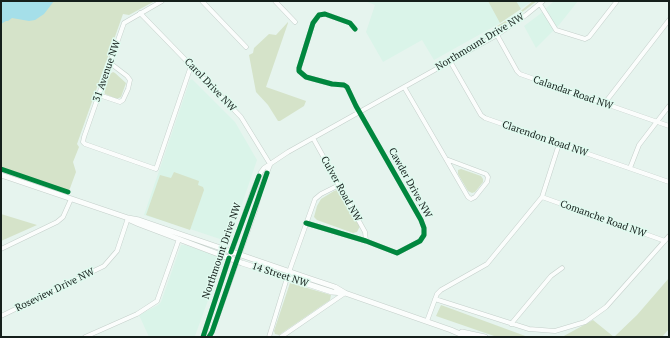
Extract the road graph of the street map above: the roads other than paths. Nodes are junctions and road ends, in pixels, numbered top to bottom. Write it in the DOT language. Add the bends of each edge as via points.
graph roads {
  1 [pos="162,1"];
  2 [pos="202,1"];
  3 [pos="275,1"];
  4 [pos="617,1"];
  5 [pos="541,2"];
  6 [pos="140,13"];
  7 [pos="669,20"];
  8 [pos="295,22"];
  9 [pos="355,29"];
  10 [pos="497,34"];
  11 [pos="246,47"];
  12 [pos="450,61"];
  13 [pos="110,63"];
  14 [pos="191,66"];
  15 [pos="404,87"];
  16 [pos="99,95"];
  17 [pos="604,104"];
  18 [pos="669,106"];
  19 [pos="359,112"];
  20 [pos="656,122"];
  21 [pos="669,126"];
  22 [pos="313,138"];
  23 [pos="559,144"];
  24 [pos="446,159"];
  25 [pos="270,164"];
  26 [pos="630,168"];
  27 [pos="1,175"];
  28 [pos="669,182"];
  29 [pos="339,185"];
  30 [pos="542,197"];
  31 [pos="71,199"];
  32 [pos="128,218"];
  33 [pos="306,223"];
  34 [pos="669,236"];
  35 [pos="179,239"];
  36 [pos="366,241"];
  37 [pos="665,241"];
  38 [pos="1,249"];
  39 [pos="231,252"];
  40 [pos="239,254"];
  41 [pos="229,258"];
  42 [pos="237,261"];
  43 [pos="562,268"];
  44 [pos="289,272"];
  45 [pos="287,278"];
  46 [pos="345,293"];
  47 [pos="435,299"];
  48 [pos="1,316"];
  49 [pos="427,321"];
  50 [pos="511,324"];
  51 [pos="451,330"];
  52 [pos="85,337"];
  53 [pos="203,337"];
  54 [pos="209,337"];
  55 [pos="269,337"];
  56 [pos="282,337"];
  57 [pos="467,337"];
  58 [pos="485,337"];
  1 -- 6 [label="street, 31 Avenue NW"];
  2 -- 11 [label="street"];
  3 -- 8 [label="street"];
  4 -- 5 [label="street" via="585,39 556,30"];
  5 -- 10 [label="street, Northmount Drive NW"];
  6 -- 13 [label="street, 31 Avenue NW" via="124,23"];
  6 -- 14 [label="street, Carol Drive NW"];
  7 -- 17 [label="street"];
  9 -- 19 [label="street, Cawder Drive NW" via="350,23 325,14 319,15 313,23 299,68 301,74 306,77 347,87"];
  10 -- 12 [label="street, Northmount Drive NW"];
  10 -- 17 [label="street, Calandar Road NW" via="520,74"];
  12 -- 15 [label="street, Northmount Drive NW"];
  12 -- 23 [label="street, Clarendon Road NW" via="485,118"];
  13 -- 16 [label="street, 31 Avenue NW"];
  13 -- 16 [label="street" via="130,80 128,90 120,102"];
  14 -- 16 [label="street, 31 Avenue NW" via="156,169 85,144 84,137"];
  14 -- 25 [label="street, Carol Drive NW" via="240,117"];
  15 -- 19 [label="street, Northmount Drive NW"];
  15 -- 24 [label="street"];
  17 -- 20 [label="street, Calandar Road NW"];
  18 -- 20 [label="street"];
  19 -- 22 [label="street, Northmount Drive NW"];
  19 -- 36 [label="street, Cawder Drive NW" via="424,228 424,235 420,241 397,253"];
  20 -- 21 [label="street, Calandar Road NW"];
  20 -- 26 [label="street" via="639,145"];
  22 -- 25 [label="street, Northmount Drive NW"];
  22 -- 29 [label="street, Culver Road NW"];
  23 -- 26 [label="street, Clarendon Road NW"];
  23 -- 30 [label="street"];
  24 -- 24 [label="street" via="486,174 487,182 475,197 468,197"];
  25 -- 39 [label="street, Northmount Drive NW" via="260,172"];
  25 -- 40 [label="street, Northmount Drive NW"];
  26 -- 28 [label="street, Clarendon Road NW"];
  27 -- 31 [label="main road, 14 Street NW"];
  29 -- 33 [label="street" via="315,199"];
  29 -- 36 [label="street, Culver Road NW" via="365,232"];
  30 -- 37 [label="street, Comanche Road NW"];
  30 -- 47 [label="street" via="487,264 441,290"];
  31 -- 32 [label="main road, 14 Street NW"];
  31 -- 38 [label="street" via="58,222"];
  32 -- 35 [label="main road, 14 Street NW"];
  32 -- 39 [label="main road, 14 Street NW"];
  32 -- 48 [label="street, Roseview Drive NW" via="117,251 104,266"];
  33 -- 36 [label="street, Cawder Drive NW"];
  33 -- 44 [label="street"];
  34 -- 37 [label="street"];
  35 -- 41 [label="main road, 14 Street NW"];
  35 -- 52 [label="street" via="157,301 137,314"];
  37 -- 50 [label="street" via="606,308 585,322 555,331 529,330"];
  39 -- 40 [label="main road, 14 Street NW"];
  39 -- 41 [label="street, Northmount Drive NW"];
  40 -- 42 [label="street, Northmount Drive NW"];
  40 -- 44 [label="main road, 14 Street NW"];
  41 -- 42 [label="main road, 14 Street NW"];
  41 -- 53 [label="street, Northmount Drive NW"];
  42 -- 45 [label="main road, 14 Street NW"];
  42 -- 54 [label="street, Northmount Drive NW"];
  43 -- 50 [label="street" via="551,276"];
  44 -- 46 [label="main road, 14 Street NW" via="335,287"];
  45 -- 46 [label="main road, 14 Street NW" via="332,292"];
  45 -- 55 [label="street"];
  46 -- 49 [label="main road, 14 Street NW"];
  46 -- 56 [label="street"];
  47 -- 49 [label="street"];
  47 -- 50 [label="street"];
  49 -- 51 [label="main road, 14 Street NW"];
  51 -- 57 [label="main road, 14 Street NW"];
  51 -- 58 [label="main road, 14 Street NW"];
}
